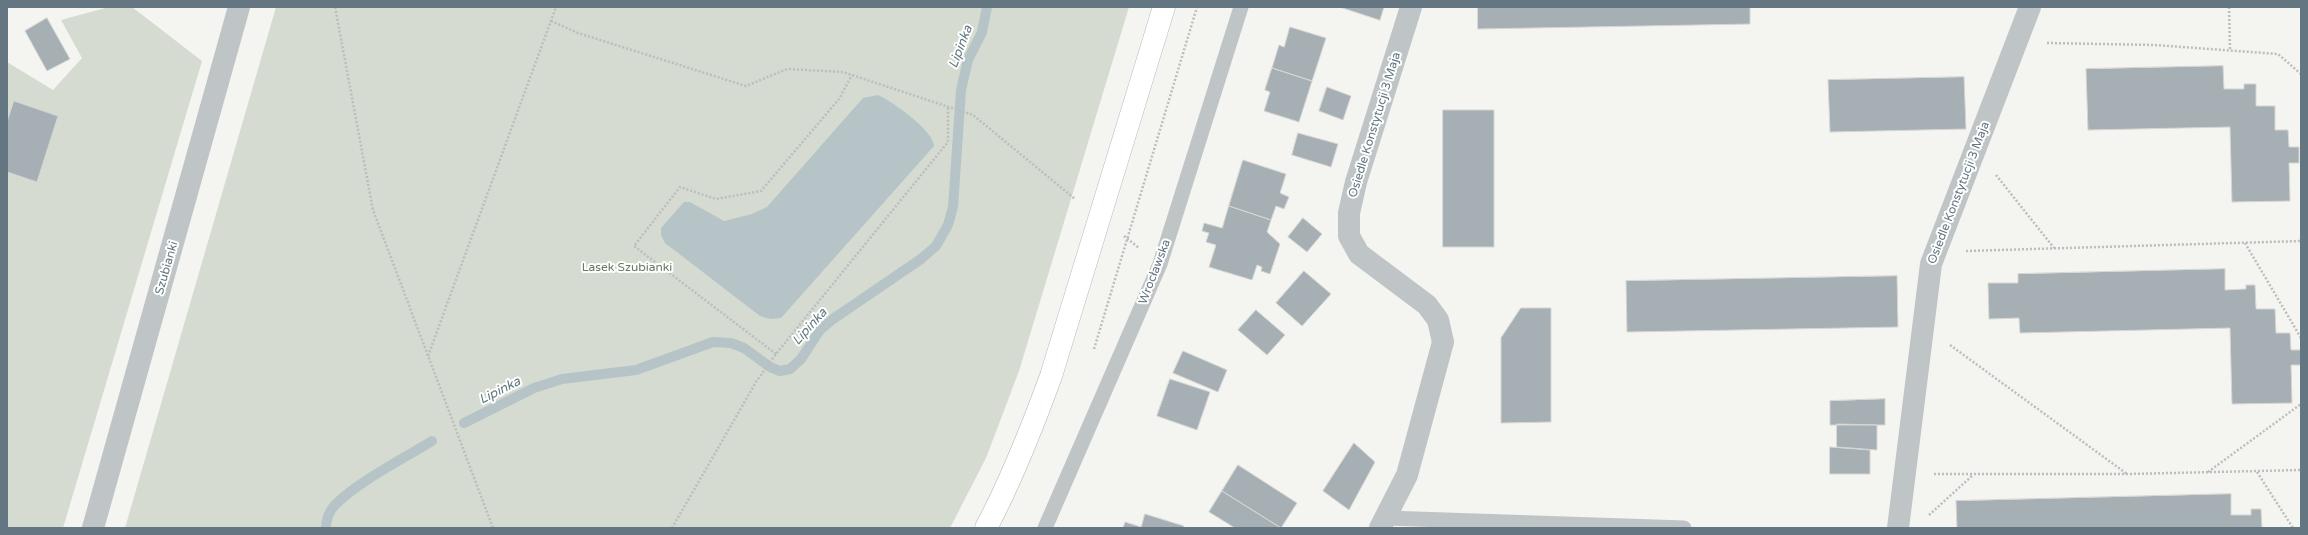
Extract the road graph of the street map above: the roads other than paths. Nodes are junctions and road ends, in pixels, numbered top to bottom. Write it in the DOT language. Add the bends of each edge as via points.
graph roads {
  1 [pos="239,7"];
  2 [pos="1164,7"];
  3 [pos="1241,7"];
  4 [pos="1411,7"];
  5 [pos="2030,7"];
  6 [pos="1383,523"];
  7 [pos="93,528"];
  8 [pos="986,528"];
  9 [pos="1045,528"];
  10 [pos="1684,528"];
  11 [pos="1898,528"];
  1 -- 7 [label="street, Szubianki"];
  2 -- 8 [label="street" via="1101,218 1033,427 1006,491"];
  3 -- 9 [label="lane, Wrocławska" via="1160,264"];
  4 -- 6 [label="street, Osiedle Konstytucji 3 Maja" via="1356,182 1349,213 1349,236 1359,254 1427,305 1438,320 1443,342 1408,475"];
  5 -- 11 [label="street, Osiedle Konstytucji 3 Maja" via="1931,264"];
  6 -- 10 [label="lane"];
}
